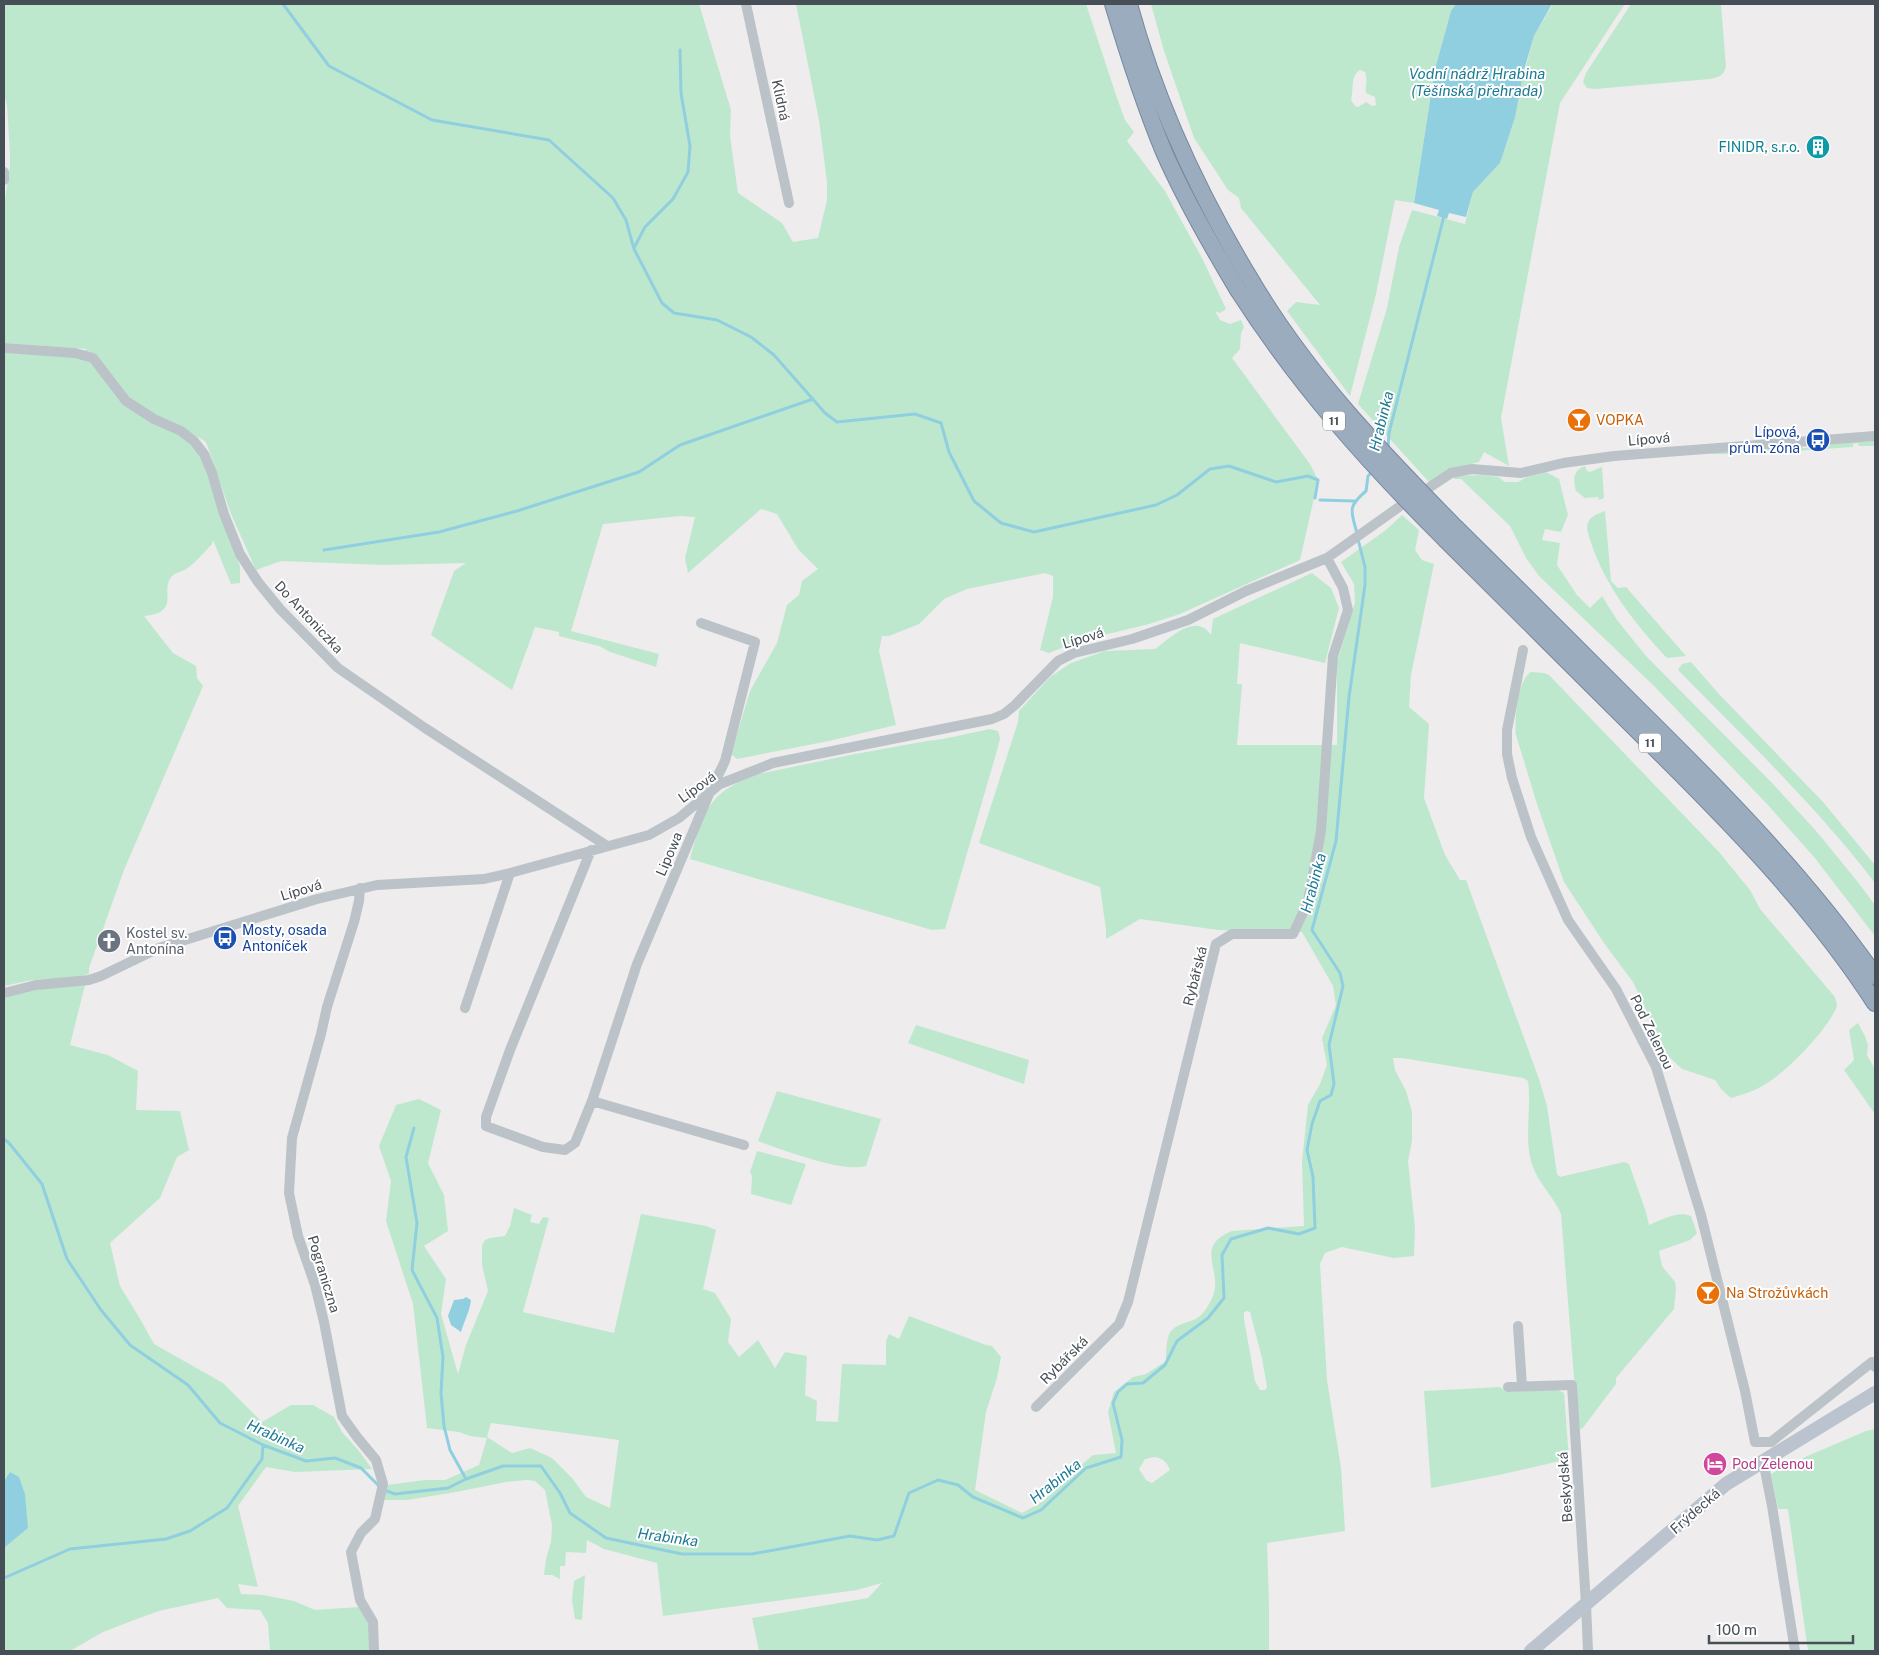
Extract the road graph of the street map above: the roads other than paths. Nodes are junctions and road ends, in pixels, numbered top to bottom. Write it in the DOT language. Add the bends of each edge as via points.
graph roads {
  1 [pos="746,4"];
  2 [pos="1113,4"];
  3 [pos="1130,4"];
  4 [pos="4,172"];
  5 [pos="4,180"];
  6 [pos="789,203"];
  7 [pos="1245,286"];
  8 [pos="4,348"];
  9 [pos="1875,436"];
  10 [pos="1430,486"];
  11 [pos="1399,507"];
  12 [pos="1451,533"];
  13 [pos="1327,558"];
  14 [pos="701,623"];
  15 [pos="1522,650"];
  16 [pos="709,794"];
  17 [pos="607,846"];
  18 [pos="591,850"];
  19 [pos="510,873"];
  20 [pos="360,888"];
  21 [pos="1875,976"];
  22 [pos="4,993"];
  23 [pos="1875,1003"];
  24 [pos="465,1008"];
  25 [pos="592,1101"];
  26 [pos="744,1145"];
  27 [pos="1518,1326"];
  28 [pos="1875,1366"];
  29 [pos="1522,1386"];
  30 [pos="1508,1387"];
  31 [pos="1875,1393"];
  32 [pos="1036,1407"];
  33 [pos="1763,1460"];
  34 [pos="1586,1604"];
  35 [pos="374,1651"];
  36 [pos="1531,1651"];
  37 [pos="1588,1651"];
  38 [pos="1795,1651"];
  1 -- 6 [label="street, Klidná"];
  2 -- 7 [label="highway, 11" via="1164,152 1206,237"];
  3 -- 7 [label="highway, 11" via="1154,83 1183,154"];
  4 -- 5 [label="street"];
  7 -- 12 [label="highway, 11, bridge" via="1345,411"];
  8 -- 17 [label="street, Do Antoniczka" via="75,353 93,358 126,401 194,441 212,473 224,514 244,561 280,609 338,668"];
  9 -- 10 [label="street, Lípová" via="1614,456 1521,473 1472,469 1451,473"];
  11 -- 13 [label="street, Lípová"];
  12 -- 21 [label="highway, 11" via="1701,772 1756,829 1818,900"];
  12 -- 23 [label="highway, 11" via="1769,866 1825,934"];
  13 -- 16 [label="street, Lípová" via="1246,591 1188,620 1132,639 1074,653 1058,661 1015,705 992,719 773,763 720,784"];
  13 -- 32 [label="street, Rybářská" via="1343,588 1348,610 1333,656 1321,831 1308,902 1293,934 1232,934 1216,944 1128,1302 1119,1324"];
  14 -- 16 [label="street, Lipowa" via="755,642 725,761"];
  15 -- 28 [label="street, Pod Zelenou" via="1507,730 1512,778 1531,837 1568,920 1616,989 1656,1067 1701,1215 1755,1442 1771,1442 1872,1362"];
  16 -- 17 [label="street, Lípová" via="679,818 649,835"];
  16 -- 25 [label="street, Lipowa" via="637,964"];
  17 -- 18 [label="street, Lípová"];
  18 -- 19 [label="street, Lípová"];
  18 -- 25 [label="street, Lipowa" via="510,1050 486,1117 486,1126 543,1147 565,1150 575,1142"];
  19 -- 20 [label="street, Lípová"];
  19 -- 24 [label="street"];
  20 -- 22 [label="street, Lípová" via="159,948 89,980 36,985"];
  20 -- 35 [label="street, Pograniczna" via="354,922 327,1007 292,1138 289,1193 298,1236 324,1322 342,1416 376,1460 383,1484 376,1519 361,1533 351,1552 360,1600 373,1622"];
  25 -- 26 [label="street"];
  27 -- 29 [label="street"];
  29 -- 30 [label="street, Beskydská"];
  29 -- 34 [label="street, Beskydská" via="1572,1384"];
  31 -- 33 [label="main road, Frýdecká"];
  33 -- 34 [label="main road, Frýdecká" via="1726,1484"];
  33 -- 38 [label="street"];
  34 -- 36 [label="main road, Frýdecká"];
  34 -- 37 [label="street, Beskydská"];
}
